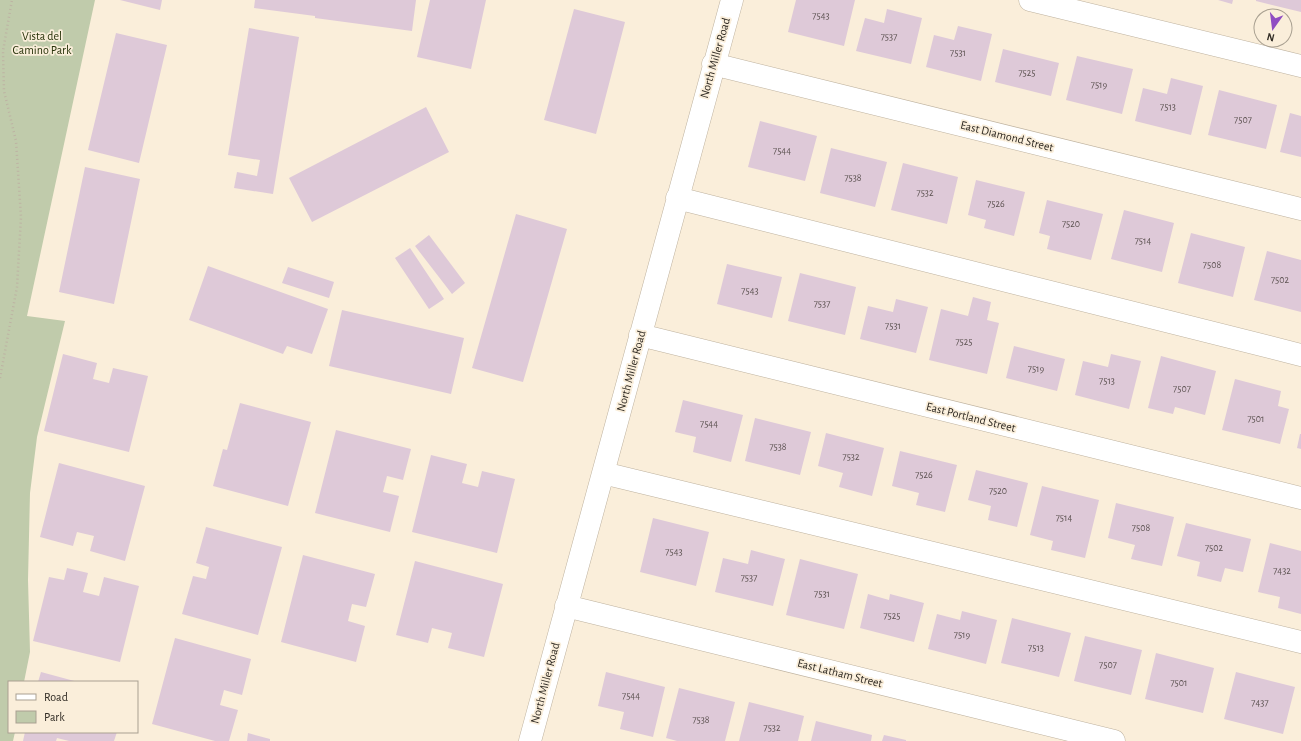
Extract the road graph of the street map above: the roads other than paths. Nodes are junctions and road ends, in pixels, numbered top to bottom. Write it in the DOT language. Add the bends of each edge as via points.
graph roads {
  1 [pos="732,0"];
  2 [pos="1030,0"];
  3 [pos="713,64"];
  4 [pos="1301,66"];
  5 [pos="677,198"];
  6 [pos="1301,209"];
  7 [pos="640,335"];
  8 [pos="1301,355"];
  9 [pos="602,473"];
  10 [pos="1301,498"];
  11 [pos="566,606"];
  12 [pos="1301,642"];
  13 [pos="530,741"];
  14 [pos="1114,741"];
  1 -- 3 [label="street, North Miller Road"];
  2 -- 4 [label="street"];
  3 -- 5 [label="street, North Miller Road"];
  3 -- 6 [label="street, East Diamond Street"];
  5 -- 7 [label="street, North Miller Road"];
  5 -- 8 [label="street"];
  7 -- 9 [label="street, North Miller Road"];
  7 -- 10 [label="street, East Portland Street"];
  9 -- 11 [label="street, North Miller Road"];
  9 -- 12 [label="street"];
  11 -- 13 [label="street, North Miller Road"];
  11 -- 14 [label="street, East Latham Street"];
}
